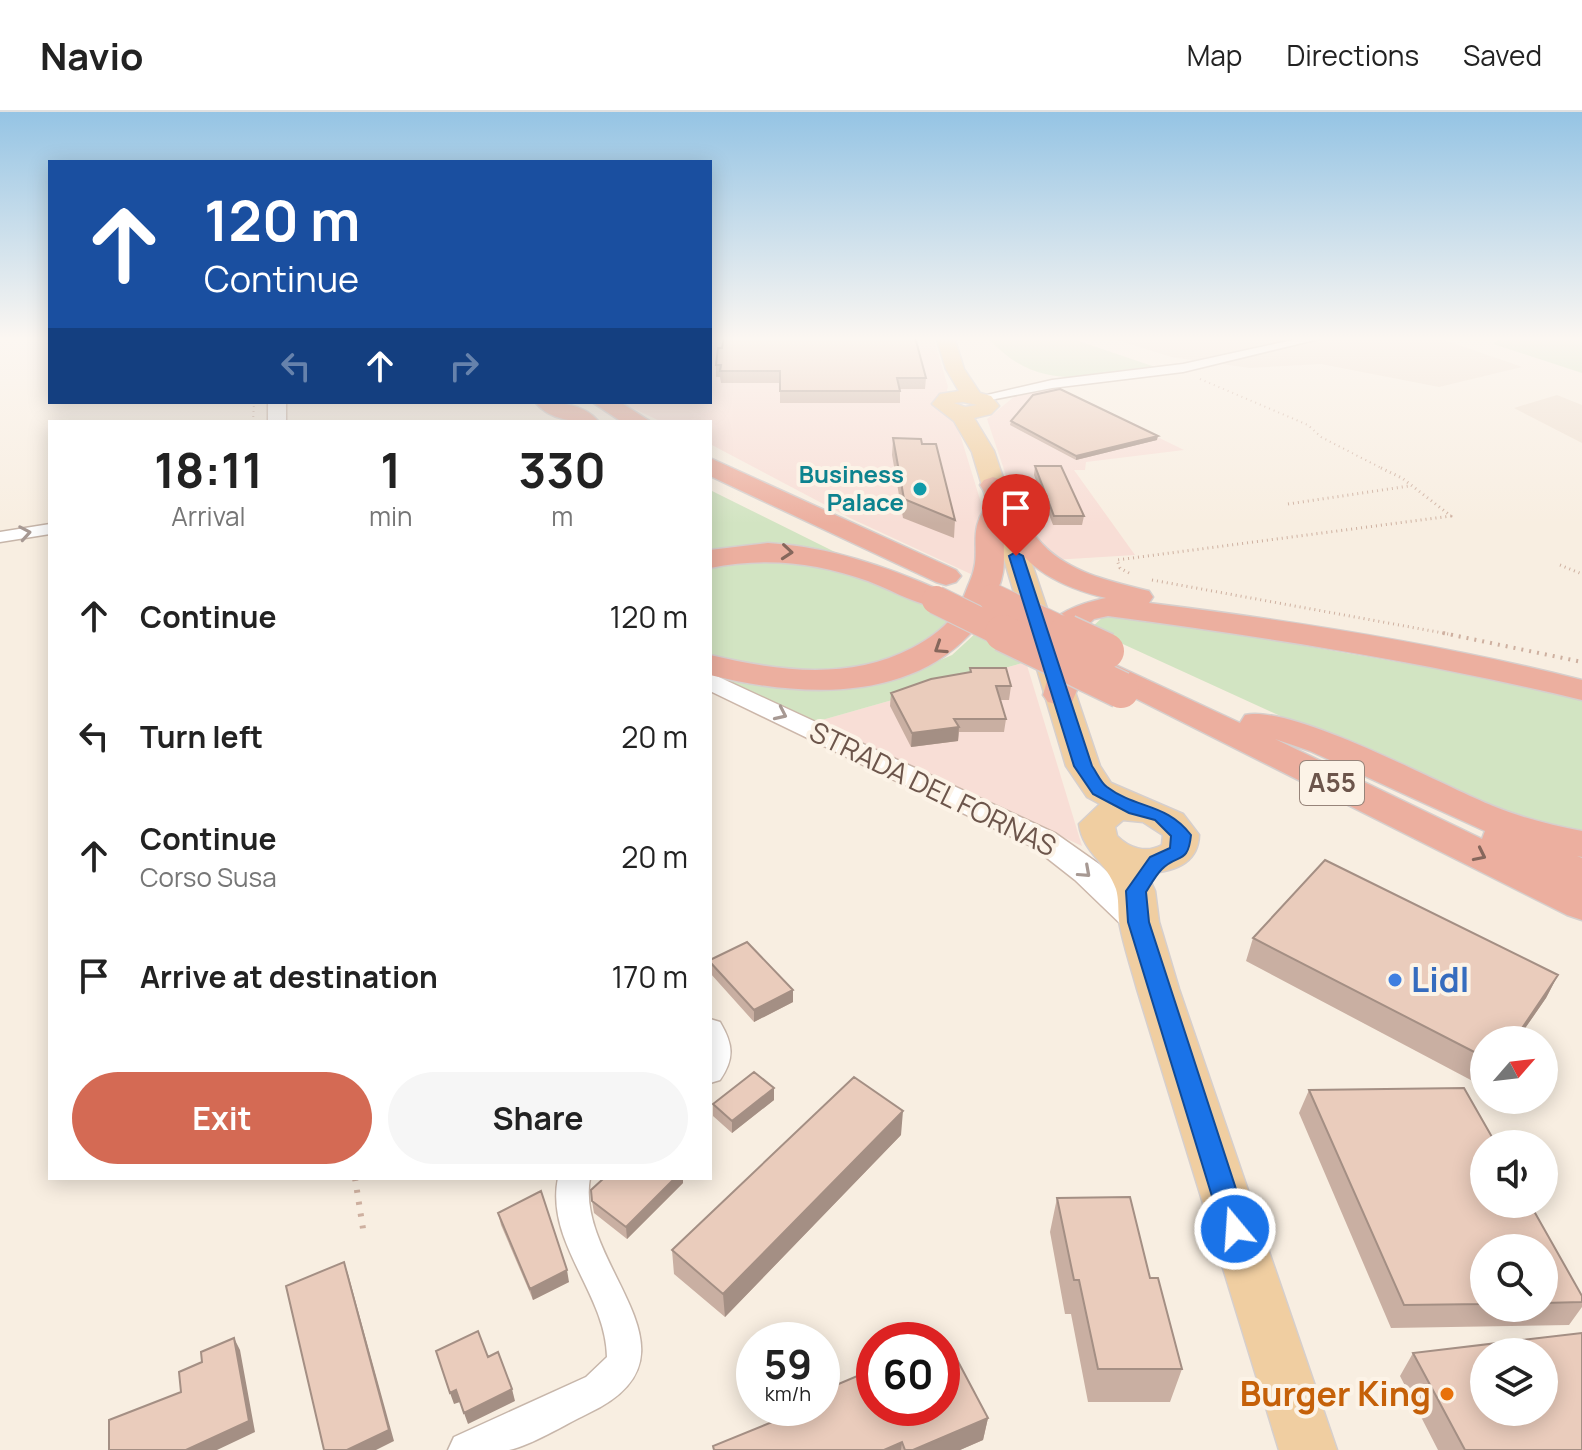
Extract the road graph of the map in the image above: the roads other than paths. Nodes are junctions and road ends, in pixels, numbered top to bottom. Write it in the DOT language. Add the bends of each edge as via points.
graph roads {
  1 [pos="970,399"];
  2 [pos="989,399"];
  3 [pos="545,404"];
  4 [pos="547,404"];
  5 [pos="582,404"];
  6 [pos="607,404"];
  7 [pos="972,404"];
  8 [pos="568,420"];
  9 [pos="583,420"];
  10 [pos="614,420"];
  11 [pos="635,420"];
  12 [pos="712,470"];
  13 [pos="997,496"];
  14 [pos="48,529"];
  15 [pos="0,537"];
  16 [pos="712,559"];
  17 [pos="1024,580"];
  18 [pos="941,589"];
  19 [pos="1250,625"];
  20 [pos="1399,652"];
  21 [pos="712,665"];
  22 [pos="1112,671"];
  23 [pos="712,682"];
  24 [pos="1582,690"];
  25 [pos="1060,695"];
  26 [pos="1258,723"];
  27 [pos="1112,806"];
  28 [pos="1582,844"];
  29 [pos="1144,892"];
  30 [pos="1575,895"];
  31 [pos="712,1033"];
  32 [pos="712,1069"];
  33 [pos="574,1180"];
  34 [pos="467,1450"];
  35 [pos="1308,1450"];
  1 -- 7 [label="main road"];
  2 -- 7 [label="street"];
  3 -- 8 [label="highway"];
  4 -- 9 [label="highway"];
  5 -- 10 [label="highway"];
  6 -- 11 [label="highway"];
  7 -- 13 [label="main road" via="987,442 983,451"];
  12 -- 18 [label="highway"];
  13 -- 17 [label="main road"];
  13 -- 20 [label="highway" via="1008,503 1040,559 1082,581"];
  13 -- 21 [label="highway, one-way" via="990,519 992,559 970,621 926,657 877,673 819,680 756,676"];
  15 -- 14 [label="street, one-way"];
  16 -- 18 [label="highway, one-way" via="752,551 804,554"];
  17 -- 19 [label="highway"];
  17 -- 25 [label="main road"];
  18 -- 22 [label="highway, bridge"];
  19 -- 20 [label="highway"];
  19 -- 25 [label="highway" via="1128,608 1084,612 1060,633 1067,673"];
  20 -- 24 [label="highway"];
  22 -- 26 [label="highway, A55"];
  22 -- 30 [label="highway, A55, one-way" via="1202,719"];
  23 -- 29 [label="street, STRADA DEL FORNAS, one-way" via="1044,840 1087,872"];
  25 -- 27 [label="main road" via="1083,766"];
  26 -- 28 [label="highway" via="1321,742 1522,832"];
  26 -- 30 [label="highway, A55"];
  27 -- 29 [label="main road" via="1097,833"];
  27 -- 29 [label="main road" via="1162,816 1181,835 1180,850"];
  29 -- 35 [label="main road"];
  31 -- 32 [label="street" via="719,1045"];
  33 -- 34 [label="street" via="569,1199 622,1332 625,1356 616,1375 599,1390"];
}
